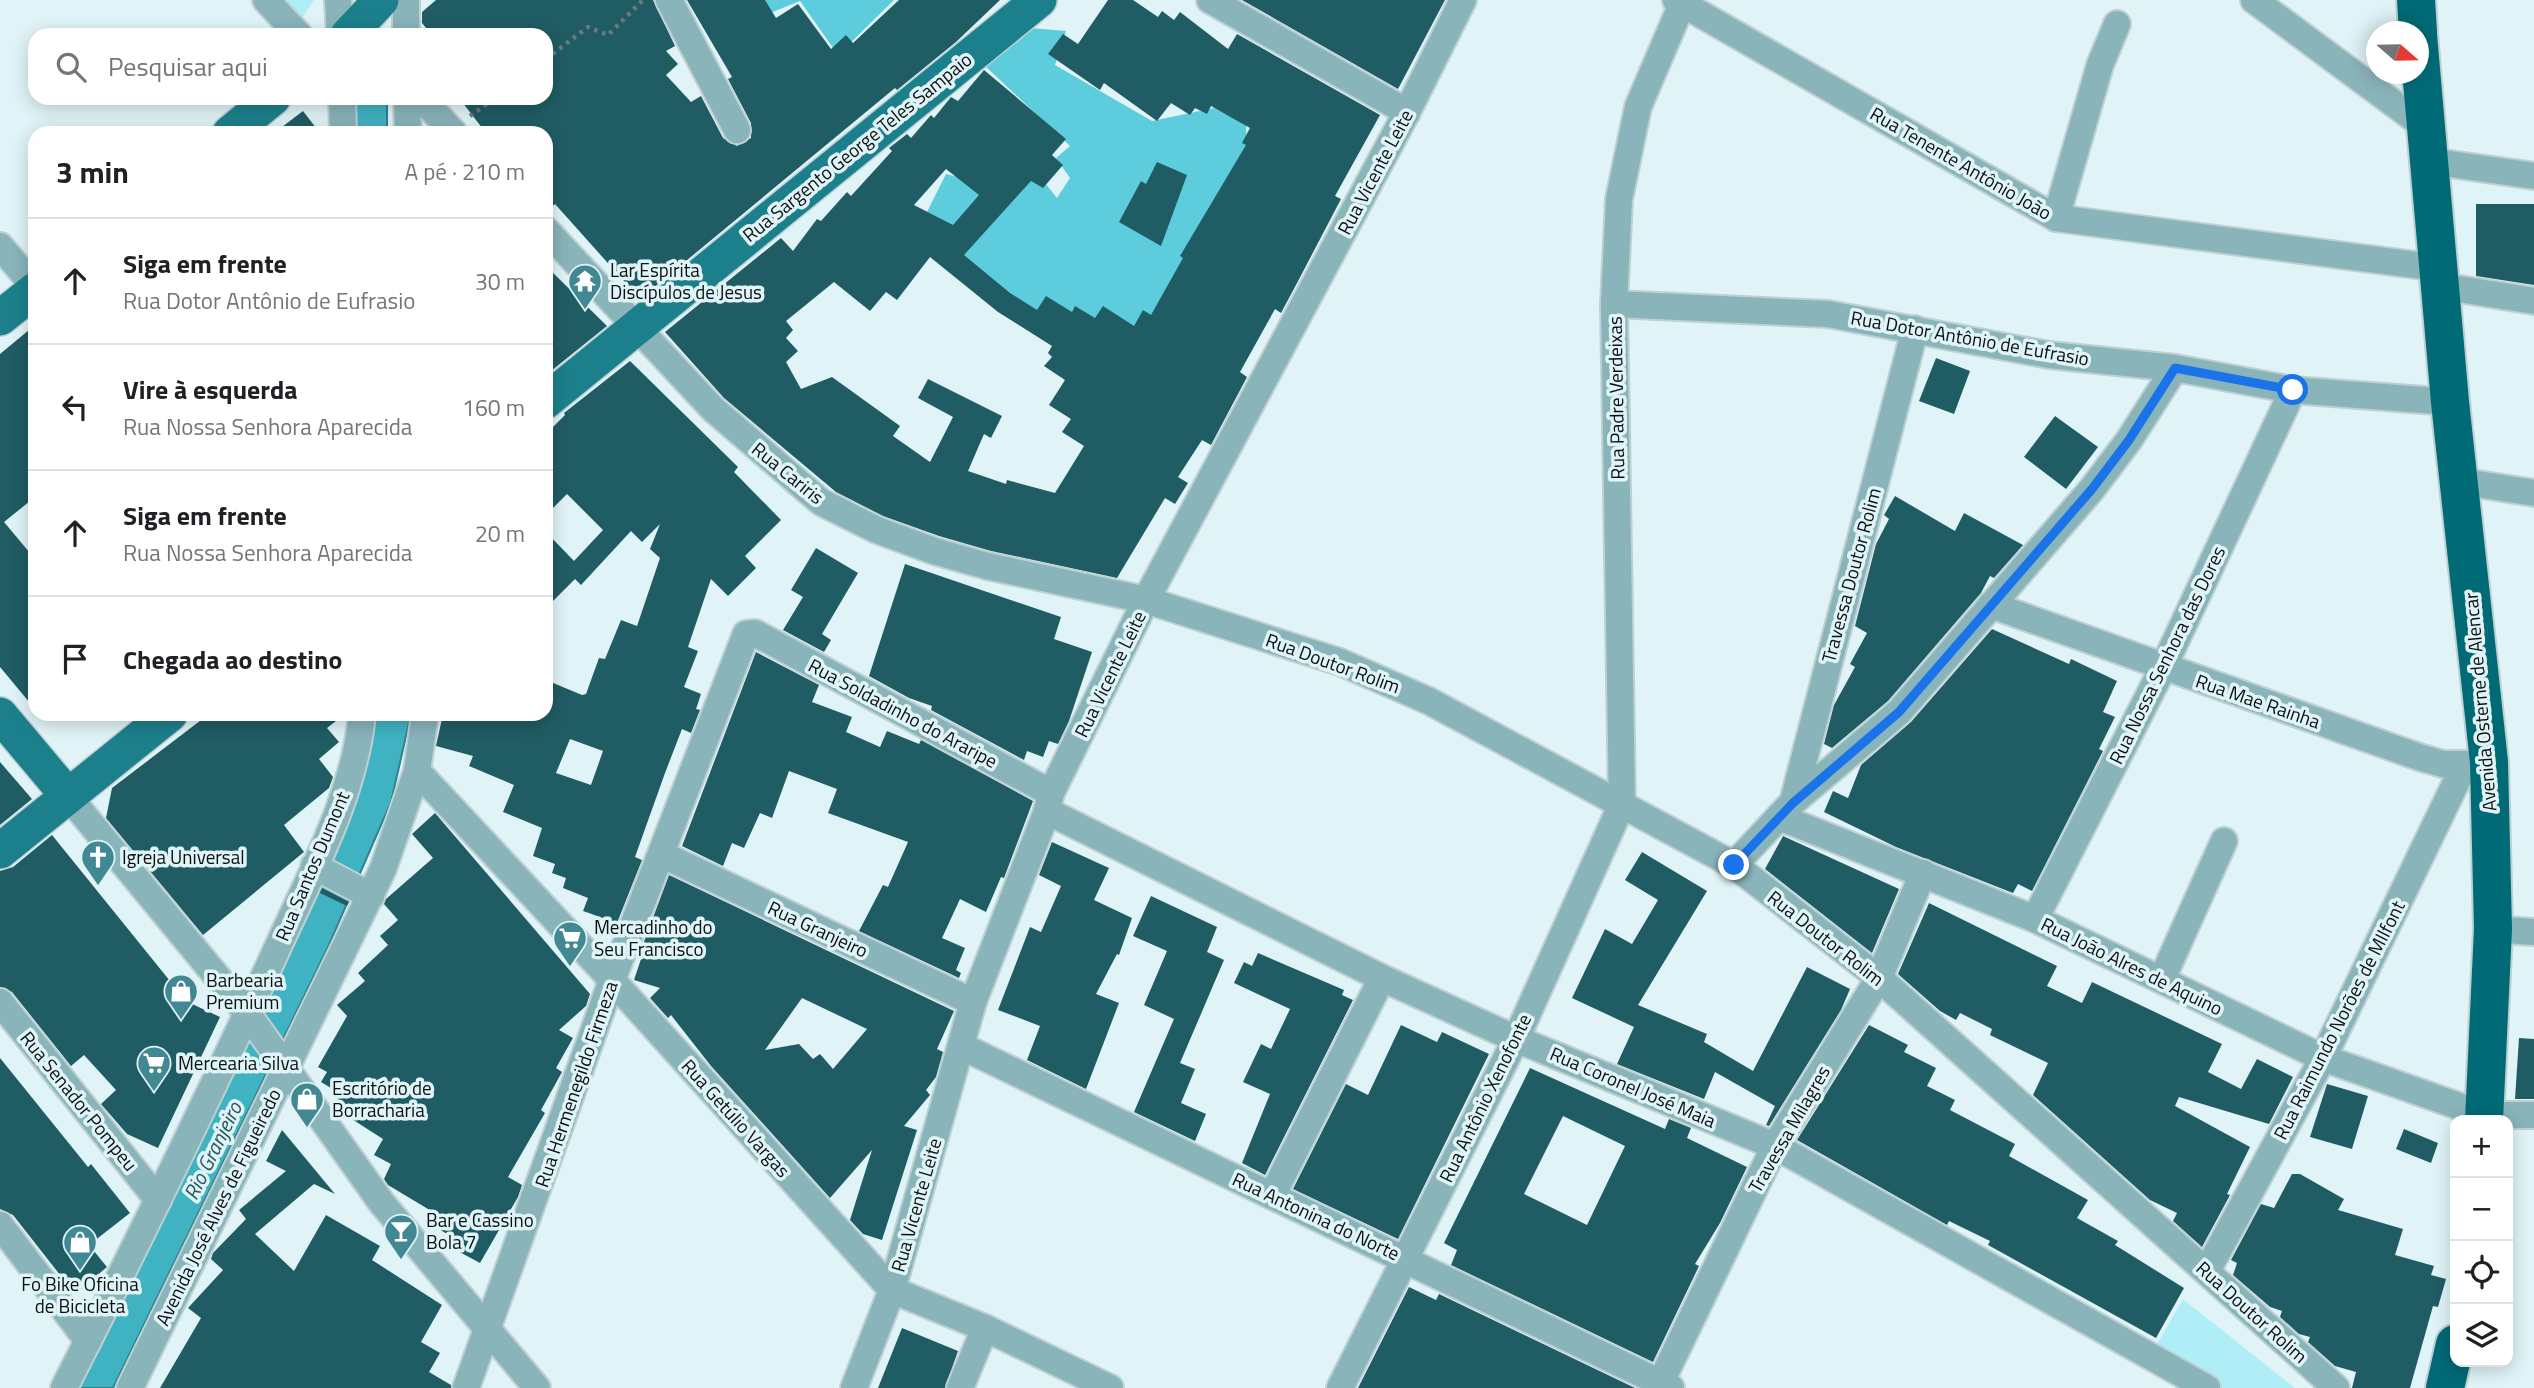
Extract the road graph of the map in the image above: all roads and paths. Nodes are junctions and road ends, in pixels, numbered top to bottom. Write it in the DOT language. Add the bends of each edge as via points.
graph roads {
  1 [pos="266,0"];
  2 [pos="338,0"];
  3 [pos="381,0"];
  4 [pos="406,0"];
  5 [pos="643,0"];
  6 [pos="669,0"];
  7 [pos="1039,0"];
  8 [pos="1210,0"];
  9 [pos="1463,0"];
  10 [pos="2254,0"];
  11 [pos="2416,0"];
  12 [pos="1679,2"];
  13 [pos="2417,21"];
  14 [pos="2117,24"];
  15 [pos="292,28"];
  16 [pos="340,28"];
  17 [pos="355,28"];
  18 [pos="406,28"];
  19 [pos="553,54"];
  20 [pos="2422,84"];
  21 [pos="264,105"];
  22 [pos="342,105"];
  23 [pos="407,105"];
  24 [pos="428,105"];
  25 [pos="1407,112"];
  26 [pos="239,126"];
  27 [pos="343,126"];
  28 [pos="408,126"];
  29 [pos="447,126"];
  30 [pos="737,130"];
  31 [pos="2426,143"];
  32 [pos="2534,176"];
  33 [pos="2056,218"];
  34 [pos="553,237"];
  35 [pos="0,246"];
  36 [pos="2440,277"];
  37 [pos="28,280"];
  38 [pos="28,295"];
  39 [pos="2534,301"];
  40 [pos="1615,304"];
  41 [pos="0,318"];
  42 [pos="636,326"];
  43 [pos="1915,329"];
  44 [pos="2175,368"];
  45 [pos="2293,390"];
  46 [pos="553,395"];
  47 [pos="2450,402"];
  48 [pos="2458,481"];
  49 [pos="2534,493"];
  50 [pos="1146,600"];
  51 [pos="1991,605"];
  52 [pos="755,633"];
  53 [pos="2163,668"];
  54 [pos="0,715"];
  55 [pos="161,721"];
  56 [pos="361,721"];
  57 [pos="424,721"];
  58 [pos="2476,764"];
  59 [pos="418,771"];
  60 [pos="68,796"];
  61 [pos="1049,802"];
  62 [pos="1622,804"];
  63 [pos="1786,810"];
  64 [pos="2224,841"];
  65 [pos="0,851"];
  66 [pos="663,855"];
  67 [pos="1734,865"];
  68 [pos="318,868"];
  69 [pos="1923,873"];
  70 [pos="365,893"];
  71 [pos="2035,919"];
  72 [pos="2493,929"];
  73 [pos="2534,932"];
  74 [pos="1382,978"];
  75 [pos="1879,978"];
  76 [pos="2162,979"];
  77 [pos="612,980"];
  78 [pos="0,1002"];
  79 [pos="974,1002"];
  80 [pos="250,1017"];
  81 [pos="1516,1039"];
  82 [pos="961,1046"];
  83 [pos="2323,1058"];
  84 [pos="284,1064"];
  85 [pos="2476,1115"];
  86 [pos="2484,1115"];
  87 [pos="2534,1115"];
  88 [pos="2513,1116"];
  89 [pos="1775,1146"];
  90 [pos="1272,1196"];
  91 [pos="158,1200"];
  92 [pos="0,1225"];
  93 [pos="1404,1258"];
  94 [pos="2207,1271"];
  95 [pos="892,1290"];
  96 [pos="985,1328"];
  97 [pos="489,1332"];
  98 [pos="88,1341"];
  99 [pos="2450,1366"];
  100 [pos="2160,1377"];
  101 [pos="1663,1386"];
  102 [pos="64,1388"];
  103 [pos="130,1388"];
  104 [pos="466,1388"];
  105 [pos="537,1388"];
  106 [pos="853,1388"];
  107 [pos="960,1388"];
  108 [pos="1110,1388"];
  109 [pos="1340,1388"];
  110 [pos="2207,1388"];
  111 [pos="2336,1388"];
  112 [pos="2445,1388"];
  1 -- 15 [label="street"];
  2 -- 16 [label="street"];
  3 -- 17 [label="main road"];
  4 -- 18 [label="street"];
  5 -- 19 [label="path" via="608,35 588,27"];
  6 -- 30 [label="street"];
  7 -- 42 [label="main road, Rua Sargento George Teles Sampaio"];
  8 -- 25 [label="street"];
  9 -- 25 [label="street, Rua Vicente Leite"];
  10 -- 31 [label="street"];
  11 -- 13 [label="highway, Avenida Osterne de Alencar"];
  12 -- 33 [label="street, Rua Tenente Antônio João"];
  12 -- 40 [label="street, Rua Padre Verdeixas" via="1638,107 1625,160"];
  14 -- 33 [label="street" via="2100,65"];
  20 -- 31 [label="highway, Avenida Osterne de Alencar"];
  21 -- 26 [label="main road"];
  22 -- 27 [label="street"];
  23 -- 28 [label="street"];
  24 -- 29 [label="street"];
  25 -- 50 [label="street, Rua Vicente Leite"];
  31 -- 32 [label="street"];
  31 -- 36 [label="highway, Avenida Osterne de Alencar"];
  33 -- 36 [label="street, Rua Tenente Antônio João"];
  34 -- 42 [label="street, Rua Cariris"];
  35 -- 37 [label="street"];
  36 -- 39 [label="street, Rua Tenente Antônio João"];
  36 -- 47 [label="highway, Avenida Osterne de Alencar"];
  38 -- 41 [label="main road"];
  40 -- 43 [label="street, Rua Dotor Antônio de Eufrasio" via="1828,314"];
  40 -- 62 [label="street, Rua Padre Verdeixas"];
  42 -- 46 [label="main road, Rua Sargento George Teles Sampaio"];
  42 -- 50 [label="street, Rua Cariris" via="713,409 821,502 877,530 947,555"];
  43 -- 44 [label="street, Rua Dotor Antônio de Eufrasio" via="2049,355"];
  43 -- 63 [label="street, Travessa Doutor Rolim"];
  44 -- 45 [label="street, Rua Dotor Antônio de Eufrasio"];
  44 -- 51 [label="street" via="2092,489"];
  45 -- 47 [label="street, Rua Dotor Antônio de Eufrasio"];
  45 -- 53 [label="street, Rua Nossa Senhora das Dores"];
  47 -- 48 [label="highway, Avenida Osterne de Alencar"];
  48 -- 49 [label="street"];
  48 -- 58 [label="highway, Avenida Osterne de Alencar"];
  50 -- 61 [label="street, Rua Vicente Leite"];
  50 -- 62 [label="street, Rua Doutor Rolim" via="1385,680"];
  51 -- 53 [label="street, Rua Mae Rainha"];
  51 -- 63 [label="street" via="1899,712"];
  52 -- 61 [label="street, Rua Soldadinho do Araripe"];
  52 -- 66 [label="street, Rua Hermenegildo Firmeza" via="750,631 743,638"];
  53 -- 58 [label="street, Rua Mae Rainha" via="2419,757"];
  53 -- 71 [label="street, Rua Nossa Senhora das Dores"];
  54 -- 60 [label="main road"];
  55 -- 60 [label="main road"];
  56 -- 68 [label="street, Rua Santos Dumont" via="351,773"];
  57 -- 59 [label="street, Avenida José Alves de Figueiredo"];
  58 -- 72 [label="highway, Avenida Osterne de Alencar"];
  58 -- 83 [label="street, Rua Raimundo Norões de MIlfont"];
  59 -- 70 [label="street, Avenida José Alves de Figueiredo" via="398,832"];
  59 -- 77 [label="street, Rua Getúlio Vargas"];
  60 -- 65 [label="main road"];
  60 -- 80 [label="street"];
  61 -- 74 [label="street, Rua Coronel José Maia"];
  61 -- 79 [label="street, Rua Vicente Leite"];
  62 -- 67 [label="street, Rua Doutor Rolim"];
  62 -- 81 [label="street, Rua Antônio Xenofonte"];
  63 -- 67 [label="street"];
  63 -- 69 [label="street, Rua João Alres de Aquino"];
  64 -- 76 [label="street"];
  66 -- 77 [label="street, Rua Hermenegildo Firmeza"];
  66 -- 79 [label="street, Rua Granjeiro"];
  67 -- 75 [label="street, Rua Doutor Rolim"];
  68 -- 70 [label="street"];
  68 -- 80 [label="street, Rua Santos Dumont"];
  69 -- 71 [label="street, Rua João Alres de Aquino"];
  69 -- 75 [label="street, Travessa Milagres"];
  70 -- 84 [label="street, Avenida José Alves de Figueiredo"];
  71 -- 76 [label="street, Rua João Alres de Aquino"];
  72 -- 73 [label="street"];
  72 -- 86 [label="highway, Avenida Osterne de Alencar"];
  74 -- 81 [label="street, Rua Coronel José Maia"];
  74 -- 90 [label="street"];
  75 -- 89 [label="street, Travessa Milagres"];
  75 -- 94 [label="street, Rua Doutor Rolim"];
  76 -- 83 [label="street, Rua João Alres de Aquino"];
  77 -- 95 [label="street, Rua Getúlio Vargas"];
  77 -- 97 [label="street, Rua Hermenegildo Firmeza"];
  78 -- 91 [label="street, Rua Senador Pompeu"];
  79 -- 82 [label="street, Rua Vicente Leite"];
  80 -- 84 [label="street"];
  80 -- 91 [label="street"];
  81 -- 89 [label="street, Rua Coronel José Maia"];
  81 -- 93 [label="street, Rua Antônio Xenofonte"];
  82 -- 90 [label="street, Rua Antonina do Norte"];
  82 -- 95 [label="street, Rua Vicente Leite"];
  83 -- 85 [label="street, Rua João Alres de Aquino"];
  83 -- 94 [label="street, Rua Raimundo Norões de MIlfont"];
  84 -- 97 [label="street" via="382,1202"];
  84 -- 103 [label="street, Avenida José Alves de Figueiredo"];
  87 -- 88 [label="street, Rua João Alres de Aquino"];
  89 -- 100 [label="street, Rua Coronel José Maia"];
  89 -- 101 [label="street, Travessa Milagres"];
  90 -- 93 [label="street, Rua Antonina do Norte"];
  91 -- 98 [label="street"];
  92 -- 98 [label="street"];
  93 -- 101 [label="street, Rua Antonina do Norte"];
  93 -- 109 [label="street, Rua Antônio Xenofonte"];
  94 -- 111 [label="street, Rua Doutor Rolim"];
  95 -- 96 [label="street, Rua Getúlio Vargas"];
  95 -- 106 [label="street, Rua Vicente Leite"];
  96 -- 107 [label="street"];
  96 -- 108 [label="street, Rua Getúlio Vargas"];
  97 -- 104 [label="street, Rua Hermenegildo Firmeza"];
  97 -- 105 [label="street"];
  98 -- 102 [label="street"];
  99 -- 112 [label="highway"];
  100 -- 110 [label="street, Rua Coronel José Maia"];
}
